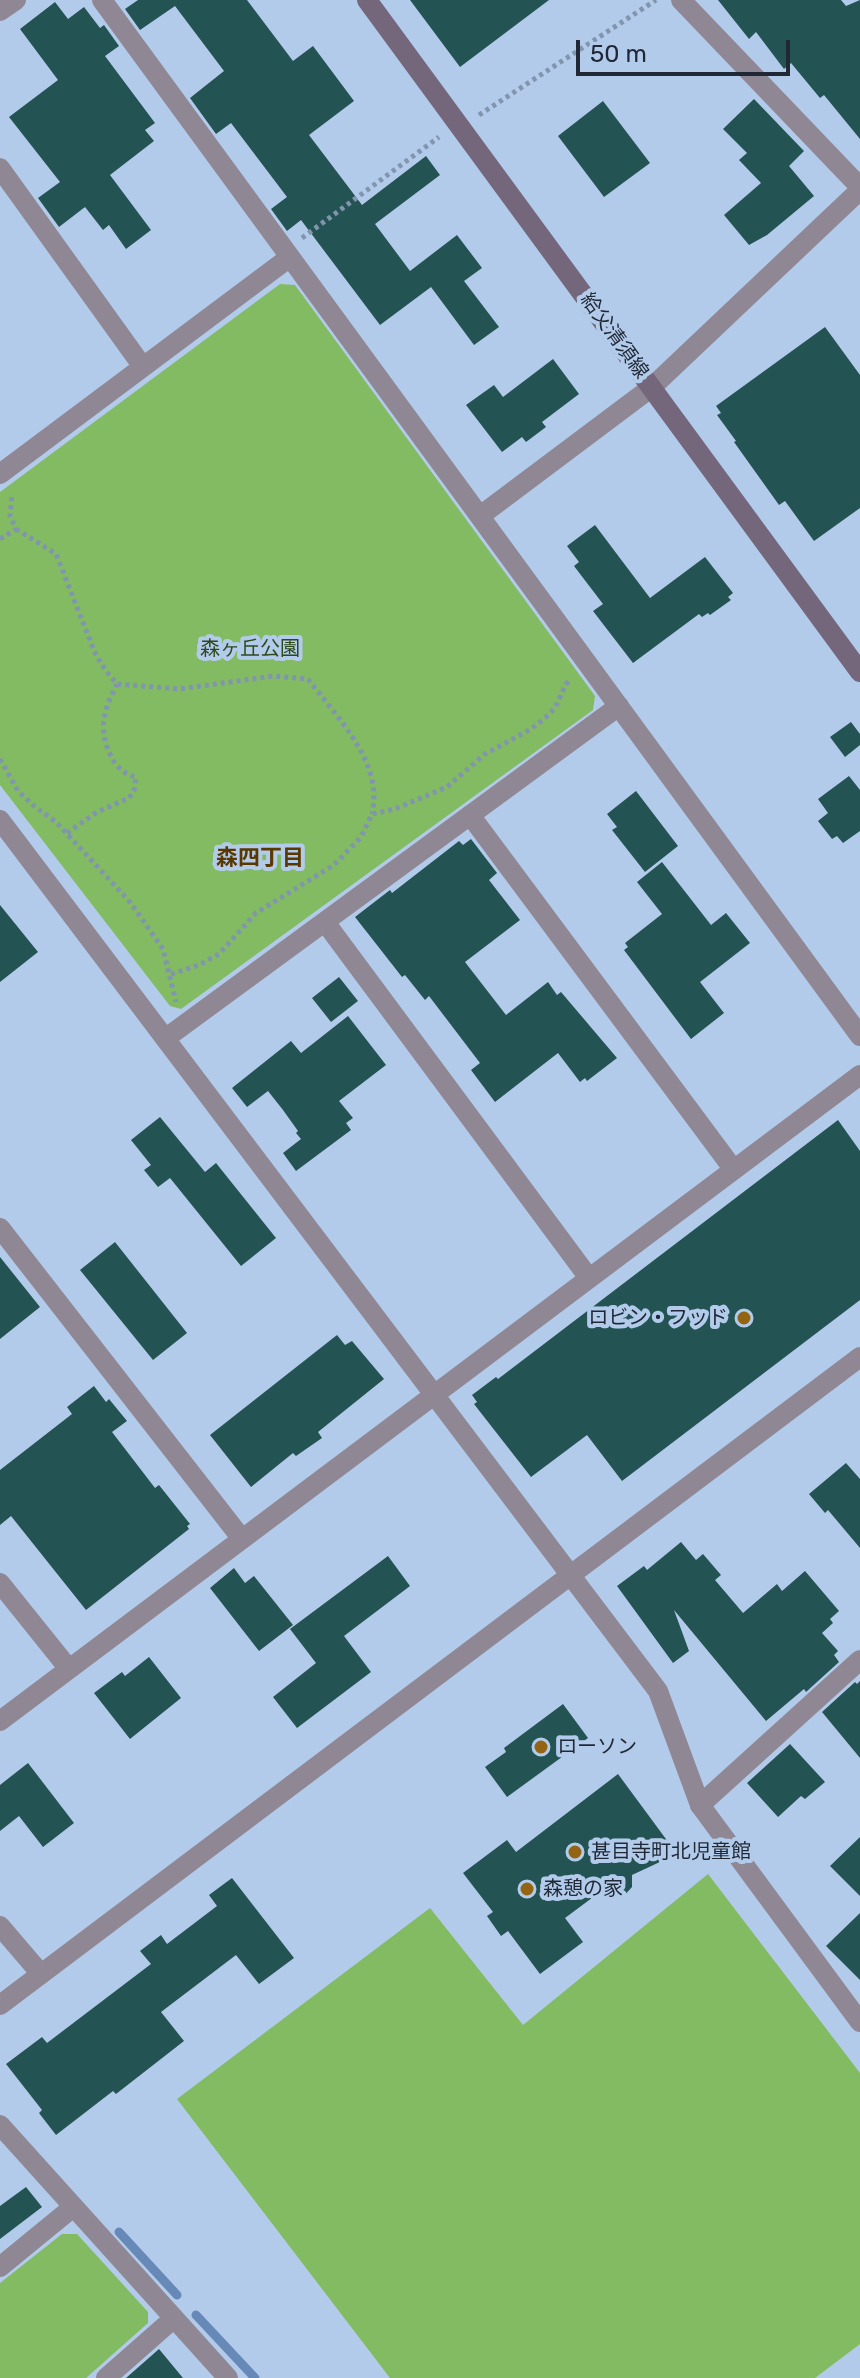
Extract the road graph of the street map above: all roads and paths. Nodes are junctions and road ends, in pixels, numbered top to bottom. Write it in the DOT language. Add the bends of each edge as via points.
graph roads {
  1 [pos="16,0"];
  2 [pos="102,0"];
  3 [pos="367,0"];
  4 [pos="656,0"];
  5 [pos="681,0"];
  6 [pos="0,11"];
  7 [pos="459,125"];
  8 [pos="0,168"];
  9 [pos="860,188"];
  10 [pos="288,254"];
  11 [pos="143,367"];
  12 [pos="652,387"];
  13 [pos="3,472"];
  14 [pos="480,516"];
  15 [pos="16,529"];
  16 [pos="0,539"];
  17 [pos="589,665"];
  18 [pos="860,672"];
  19 [pos="117,684"];
  20 [pos="619,706"];
  21 [pos="0,759"];
  22 [pos="372,814"];
  23 [pos="470,815"];
  24 [pos="0,820"];
  25 [pos="67,833"];
  26 [pos="325,922"];
  27 [pos="171,974"];
  28 [pos="189,1021"];
  29 [pos="860,1036"];
  30 [pos="166,1038"];
  31 [pos="860,1075"];
  32 [pos="734,1170"];
  33 [pos="0,1228"];
  34 [pos="589,1278"];
  35 [pos="860,1357"];
  36 [pos="432,1395"];
  37 [pos="242,1539"];
  38 [pos="570,1576"];
  39 [pos="0,1583"];
  40 [pos="860,1660"];
  41 [pos="69,1669"];
  42 [pos="0,1721"];
  43 [pos="700,1805"];
  44 [pos="0,1926"];
  45 [pos="41,1974"];
  46 [pos="0,2005"];
  47 [pos="860,2022"];
  48 [pos="0,2125"];
  49 [pos="72,2208"];
  50 [pos="0,2267"];
  51 [pos="173,2319"];
  52 [pos="106,2378"];
  53 [pos="228,2378"];
  1 -- 6 [label="street"];
  2 -- 10 [label="street"];
  3 -- 7 [label="main road, 給父清須線"];
  4 -- 7 [label="path"];
  5 -- 9 [label="street"];
  7 -- 10 [label="path"];
  7 -- 12 [label="main road, 給父清須線"];
  8 -- 11 [label="street"];
  9 -- 12 [label="street"];
  10 -- 11 [label="street"];
  10 -- 14 [label="street"];
  11 -- 13 [label="street"];
  12 -- 14 [label="street"];
  12 -- 18 [label="main road, 給父清須線"];
  13 -- 15 [label="path" via="12,492 10,516"];
  14 -- 17 [label="street"];
  15 -- 16 [label="path"];
  15 -- 19 [label="path" via="56,554 95,653"];
  17 -- 20 [label="street"];
  17 -- 22 [label="path" via="566,684 546,717 485,754 447,787"];
  19 -- 22 [label="path" via="179,689 274,676 308,679 356,742 371,773 376,800"];
  19 -- 25 [label="path" via="105,713 105,737 119,768 136,777 134,791 124,802 97,812"];
  20 -- 23 [label="street"];
  20 -- 29 [label="street"];
  21 -- 25 [label="path" via="18,791"];
  22 -- 27 [label="path" via="361,837 334,865 256,913 219,954"];
  23 -- 26 [label="street"];
  23 -- 32 [label="street"];
  24 -- 30 [label="street"];
  25 -- 27 [label="path" via="130,902 163,949"];
  26 -- 28 [label="street"];
  26 -- 34 [label="street"];
  27 -- 28 [label="path" via="173,997"];
  28 -- 30 [label="street"];
  30 -- 36 [label="street"];
  31 -- 32 [label="street"];
  32 -- 34 [label="street"];
  33 -- 37 [label="street"];
  34 -- 36 [label="street"];
  35 -- 38 [label="street"];
  36 -- 37 [label="street"];
  36 -- 38 [label="street"];
  37 -- 41 [label="street"];
  38 -- 43 [label="street" via="658,1691"];
  38 -- 45 [label="street"];
  39 -- 41 [label="street"];
  40 -- 43 [label="street"];
  41 -- 42 [label="street"];
  43 -- 47 [label="street"];
  44 -- 45 [label="street"];
  45 -- 46 [label="street"];
  48 -- 49 [label="street"];
  49 -- 50 [label="street"];
  49 -- 51 [label="street"];
  51 -- 52 [label="street"];
  51 -- 53 [label="street"];
}
